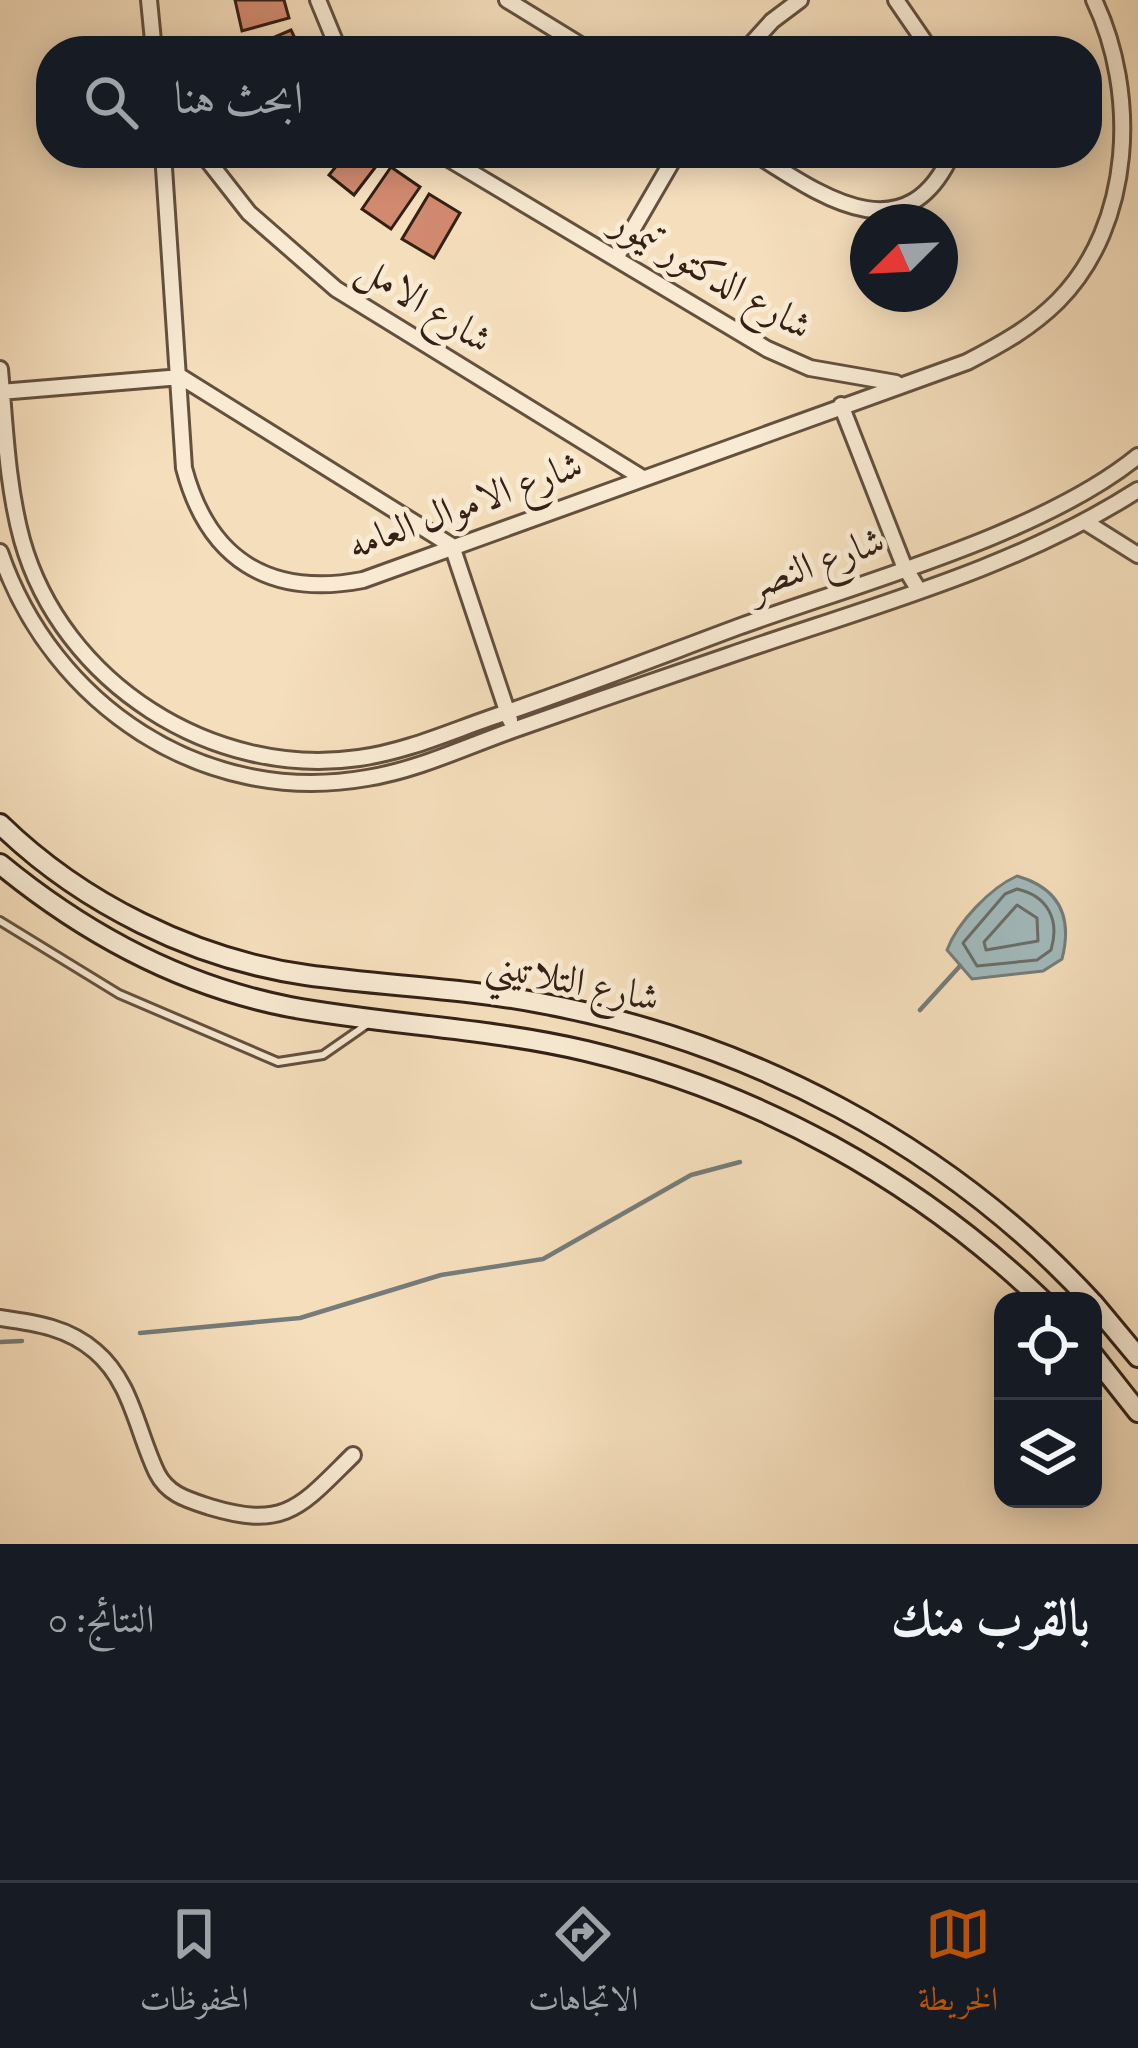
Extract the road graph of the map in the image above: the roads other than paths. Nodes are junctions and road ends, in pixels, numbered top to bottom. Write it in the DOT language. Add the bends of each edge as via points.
graph roads {
  1 [pos="149,0"];
  2 [pos="318,0"];
  3 [pos="507,0"];
  4 [pos="800,0"];
  5 [pos="896,0"];
  6 [pos="1094,0"];
  7 [pos="153,36"];
  8 [pos="333,36"];
  9 [pos="566,36"];
  10 [pos="758,36"];
  11 [pos="921,36"];
  12 [pos="164,168"];
  13 [pos="214,168"];
  14 [pos="464,168"];
  15 [pos="668,168"];
  16 [pos="778,168"];
  17 [pos="943,168"];
  18 [pos="616,258"];
  19 [pos="0,369"];
  20 [pos="181,377"];
  21 [pos="902,383"];
  22 [pos="1,392"];
  23 [pos="842,405"];
  24 [pos="1138,456"];
  25 [pos="640,477"];
  26 [pos="1138,490"];
  27 [pos="1087,523"];
  28 [pos="452,546"];
  29 [pos="0,552"];
  30 [pos="1138,555"];
  31 [pos="904,566"];
  32 [pos="918,589"];
  33 [pos="507,712"];
  34 [pos="514,730"];
  35 [pos="0,824"];
  36 [pos="0,864"];
  37 [pos="0,920"];
  38 [pos="375,1018"];
  39 [pos="1033,1292"];
  40 [pos="1082,1292"];
  41 [pos="1102,1314"];
  42 [pos="0,1318"];
  43 [pos="1138,1357"];
  44 [pos="1102,1366"];
  45 [pos="1138,1412"];
  46 [pos="353,1455"];
  1 -- 7 [label="street"];
  2 -- 8 [label="street"];
  3 -- 9 [label="street"];
  4 -- 10 [label="street"];
  5 -- 11 [label="street"];
  6 -- 21 [label="street, شارع الاموال العامه" via="1123,83 1126,143 1116,201 1094,254 1060,299 1017,336"];
  12 -- 20 [label="street, شارع الاموال العامه"];
  13 -- 25 [label="street, شارع الامل" via="248,213 336,289"];
  14 -- 18 [label="street, شارع الدكتور تيمور"];
  15 -- 18 [label="street"];
  16 -- 17 [label="street" via="831,202 874,211 915,199"];
  18 -- 21 [label="street, شارع الدكتور تيمور" via="766,350 832,374"];
  19 -- 22 [label="street, شارع النصر"];
  20 -- 22 [label="street"];
  20 -- 28 [label="street"];
  20 -- 28 [label="street, شارع الاموال العامه" via="193,501 209,531 248,565 295,584 329,586"];
  21 -- 23 [label="street, شارع الاموال العامه"];
  22 -- 33 [label="street, شارع النصر" via="22,542 43,592 108,679 151,712 200,738 305,761 359,758"];
  23 -- 25 [label="street, شارع الاموال العامه"];
  23 -- 31 [label="street"];
  24 -- 31 [label="street, شارع النصر" via="1050,511"];
  25 -- 28 [label="street, شارع الاموال العامه"];
  26 -- 27 [label="street, شارع النصر"];
  27 -- 30 [label="street"];
  27 -- 32 [label="street, شارع النصر"];
  28 -- 33 [label="street"];
  29 -- 34 [label="street, شارع النصر" via="34,628 96,702 149,739 223,771 303,782 367,778"];
  31 -- 32 [label="street"];
  31 -- 33 [label="street, شارع النصر"];
  32 -- 34 [label="street, شارع النصر"];
  33 -- 34 [label="street"];
  35 -- 40 [label="main road, شارع التلاتيني" via="99,900 214,952 302,974 589,1012 779,1077 952,1178"];
  36 -- 38 [label="main road, شارع التلاتيني" via="80,924 181,974 289,1006"];
  37 -- 38 [label="lane" via="119,994 278,1062 323,1055"];
  38 -- 39 [label="main road, شارع التلاتيني" via="562,1046 721,1094 891,1180"];
  41 -- 43 [label="main road, شارع التلاتيني"];
  42 -- 46 [label="street" via="51,1326 97,1352 127,1394 158,1474 183,1498 251,1518 284,1515"];
  44 -- 45 [label="main road"];
}
